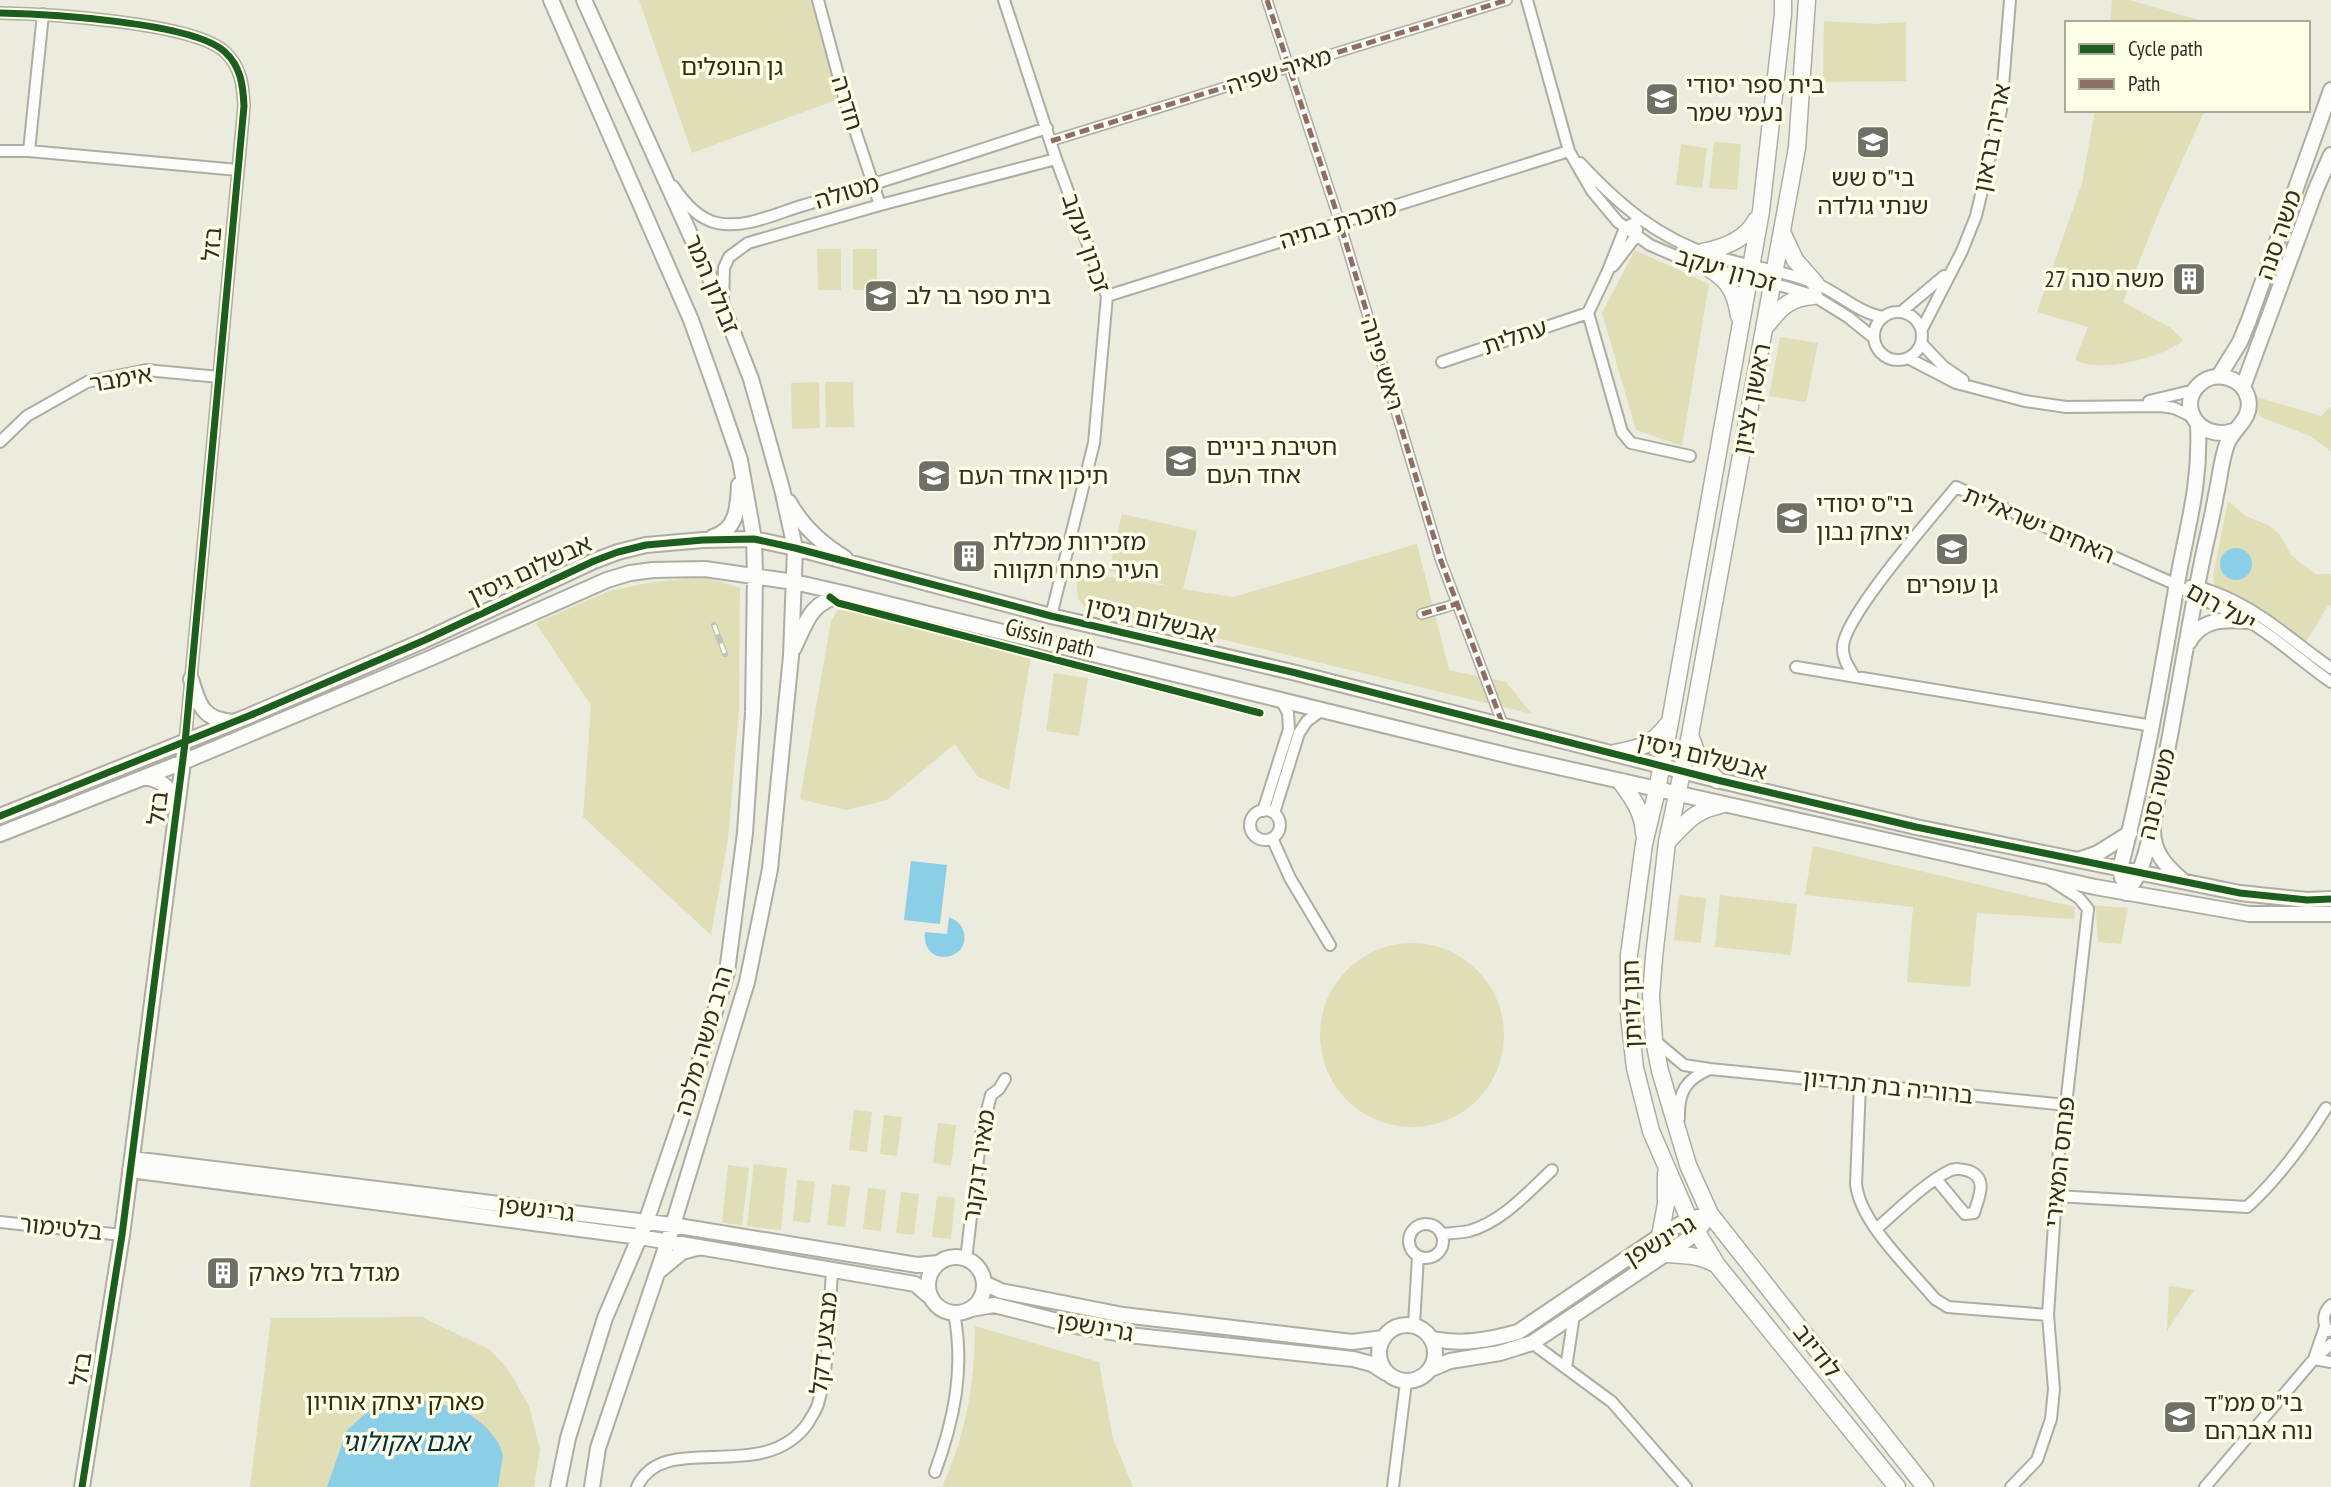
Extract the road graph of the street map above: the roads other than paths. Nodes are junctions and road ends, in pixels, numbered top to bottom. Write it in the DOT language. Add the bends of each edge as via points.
graph roads {
  1 [pos="551,0"];
  2 [pos="584,0"];
  3 [pos="818,0"];
  4 [pos="1004,0"];
  5 [pos="1267,0"];
  6 [pos="1507,0"];
  7 [pos="1527,0"];
  8 [pos="1783,0"];
  9 [pos="1807,0"];
  10 [pos="2010,0"];
  11 [pos="0,13"];
  12 [pos="43,13"];
  13 [pos="1290,68"];
  14 [pos="2331,90"];
  15 [pos="1046,128"];
  16 [pos="1051,141"];
  17 [pos="0,151"];
  18 [pos="29,151"];
  19 [pos="1569,151"];
  20 [pos="2331,155"];
  21 [pos="1056,159"];
  22 [pos="238,170"];
  23 [pos="663,173"];
  24 [pos="873,184"];
  25 [pos="880,205"];
  26 [pos="1761,211"];
  27 [pos="1640,220"];
  28 [pos="1340,223"];
  29 [pos="1625,228"];
  30 [pos="1782,233"];
  31 [pos="1636,236"];
  32 [pos="1702,252"];
  33 [pos="1951,269"];
  34 [pos="1711,270"];
  35 [pos="1607,273"];
  36 [pos="1749,273"];
  37 [pos="1774,278"];
  38 [pos="1815,290"];
  39 [pos="1107,296"];
  40 [pos="723,307"];
  41 [pos="1901,312"];
  42 [pos="1588,313"];
  43 [pos="1882,317"];
  44 [pos="1740,323"];
  45 [pos="1765,329"];
  46 [pos="1922,329"];
  47 [pos="1874,338"];
  48 [pos="1921,344"];
  49 [pos="1908,358"];
  50 [pos="1442,362"];
  51 [pos="2219,376"];
  52 [pos="219,377"];
  53 [pos="2243,387"];
  54 [pos="2195,390"];
  55 [pos="1984,392"];
  56 [pos="2133,405"];
  57 [pos="2196,421"];
  58 [pos="2233,431"];
  59 [pos="0,442"];
  60 [pos="1690,456"];
  61 [pos="740,460"];
  62 [pos="782,489"];
  63 [pos="754,539"];
  64 [pos="704,540"];
  65 [pos="795,548"];
  66 [pos="866,568"];
  67 [pos="755,576"];
  68 [pos="794,582"];
  69 [pos="2177,585"];
  70 [pos="2195,591"];
  71 [pos="847,594"];
  72 [pos="1456,604"];
  73 [pos="1422,614"];
  74 [pos="1051,616"];
  75 [pos="2247,621"];
  76 [pos="2185,653"];
  77 [pos="791,656"];
  78 [pos="1796,667"];
  79 [pos="2331,668"];
  80 [pos="1854,676"];
  81 [pos="191,679"];
  82 [pos="2331,682"];
  83 [pos="1281,700"];
  84 [pos="1322,710"];
  85 [pos="235,722"];
  86 [pos="1670,722"];
  87 [pos="1503,725"];
  88 [pos="2153,726"];
  89 [pos="1690,735"];
  90 [pos="185,743"];
  91 [pos="1614,753"];
  92 [pos="183,762"];
  93 [pos="1661,766"];
  94 [pos="1682,771"];
  95 [pos="145,777"];
  96 [pos="1717,780"];
  97 [pos="1621,782"];
  98 [pos="1657,790"];
  99 [pos="1676,795"];
  100 [pos="1721,805"];
  101 [pos="177,809"];
  102 [pos="1268,812"];
  103 [pos="0,816"];
  104 [pos="2153,820"];
  105 [pos="2130,833"];
  106 [pos="0,834"];
  107 [pos="1272,838"];
  108 [pos="1667,842"];
  109 [pos="1644,844"];
  110 [pos="2077,860"];
  111 [pos="2120,869"];
  112 [pos="2139,872"];
  113 [pos="2045,876"];
  114 [pos="2183,881"];
  115 [pos="2126,893"];
  116 [pos="2331,899"];
  117 [pos="2331,914"];
  118 [pos="1330,945"];
  119 [pos="1654,1040"];
  120 [pos="1710,1069"];
  121 [pos="1004,1079"];
  122 [pos="1860,1084"];
  123 [pos="2066,1105"];
  124 [pos="2326,1108"];
  125 [pos="1679,1137"];
  126 [pos="1666,1163"];
  127 [pos="131,1164"];
  128 [pos="1552,1170"];
  129 [pos="1936,1179"];
  130 [pos="655,1195"];
  131 [pos="681,1196"];
  132 [pos="2056,1196"];
  133 [pos="1710,1214"];
  134 [pos="617,1219"];
  135 [pos="0,1222"];
  136 [pos="646,1222"];
  137 [pos="672,1225"];
  138 [pos="1693,1226"];
  139 [pos="702,1229"];
  140 [pos="1876,1229"];
  141 [pos="618,1234"];
  142 [pos="1441,1234"];
  143 [pos="122,1235"];
  144 [pos="1660,1236"];
  145 [pos="640,1237"];
  146 [pos="668,1241"];
  147 [pos="700,1247"];
  148 [pos="1665,1254"];
  149 [pos="1418,1256"];
  150 [pos="966,1259"];
  151 [pos="628,1263"];
  152 [pos="938,1263"];
  153 [pos="1717,1265"];
  154 [pos="832,1271"];
  155 [pos="657,1272"];
  156 [pos="984,1283"];
  157 [pos="929,1296"];
  158 [pos="2331,1305"];
  159 [pos="971,1309"];
  160 [pos="954,1313"];
  161 [pos="1574,1315"];
  162 [pos="2048,1315"];
  163 [pos="1414,1325"];
  164 [pos="2328,1331"];
  165 [pos="1383,1338"];
  166 [pos="1433,1339"];
  167 [pos="1532,1343"];
  168 [pos="2331,1344"];
  169 [pos="2314,1359"];
  170 [pos="2331,1362"];
  171 [pos="1432,1368"];
  172 [pos="1566,1368"];
  173 [pos="1386,1373"];
  174 [pos="1406,1382"];
  175 [pos="774,1461"];
  176 [pos="728,1468"];
  177 [pos="935,1472"];
  178 [pos="82,1487"];
  179 [pos="558,1487"];
  180 [pos="592,1487"];
  181 [pos="637,1487"];
  182 [pos="1393,1487"];
  183 [pos="1686,1487"];
  184 [pos="1897,1487"];
  185 [pos="1925,1487"];
  186 [pos="2011,1487"];
  187 [pos="2205,1487"];
  1 -- 61 [label="street, זבולון המר" via="691,320"];
  2 -- 23 [label="street, זבולון המר"];
  3 -- 24 [label="street, חדרה"];
  4 -- 15 [label="street, זכרון יעקב"];
  5 -- 13 [label="street, ראש פינה"];
  6 -- 13 [label="street, מאיר שפיה"];
  7 -- 19 [label="street, זכרון יעקב"];
  8 -- 26 [label="main road, ראשון לציון"];
  9 -- 30 [label="main road, ראשון לציון" via="1797,148"];
  10 -- 33 [label="street, אריה בראון" via="2001,110 1976,216"];
  11 -- 12 [label="street"];
  12 -- 18 [label="street"];
  12 -- 22 [label="street, בזל" via="163,28 225,51 242,77"];
  13 -- 16 [label="street, מאיר שפיה"];
  13 -- 28 [label="street, ראש פינה"];
  14 -- 51 [label="street, משה סנה" via="2240,342"];
  15 -- 16 [label="street, זכרון יעקב"];
  15 -- 24 [label="street, מטולה"];
  16 -- 21 [label="street, זכרון יעקב"];
  17 -- 18 [label="street"];
  18 -- 22 [label="street"];
  19 -- 27 [label="street, זכרון יעקב"];
  19 -- 28 [label="street, מזכרת בתיה"];
  19 -- 29 [label="street, זכרון יעקב" via="1592,191"];
  20 -- 53 [label="street, משה סנה"];
  21 -- 25 [label="street, מטולה"];
  21 -- 39 [label="street, זכרון יעקב"];
  22 -- 52 [label="street, בזל"];
  23 -- 24 [label="street, מטולה" via="686,203 715,223 728,225"];
  23 -- 40 [label="street, זבולון המר"];
  24 -- 25 [label="street, חדרה"];
  25 -- 40 [label="street, מטולה" via="737,249 724,268"];
  26 -- 32 [label="main road" via="1746,234"];
  26 -- 36 [label="main road, ראשון לציון"];
  27 -- 29 [label="street"];
  27 -- 31 [label="street"];
  27 -- 32 [label="street, זכרון יעקב"];
  28 -- 39 [label="street, מזכרת בתיה"];
  28 -- 72 [label="street, ראש פינה"];
  29 -- 31 [label="street, זכרון יעקב"];
  29 -- 35 [label="street"];
  30 -- 37 [label="main road, ראשון לציון"];
  30 -- 38 [label="main road"];
  31 -- 34 [label="street, זכרון יעקב"];
  31 -- 35 [label="street"];
  32 -- 36 [label="street, זכרון יעקב"];
  33 -- 41 [label="street, אריה בראון"];
  33 -- 46 [label="street, אריה בראון"];
  34 -- 36 [label="street, זכרון יעקב"];
  34 -- 44 [label="main road" via="1731,289"];
  35 -- 42 [label="street"];
  36 -- 37 [label="street, זכרון יעקב"];
  36 -- 44 [label="main road, ראשון לציון"];
  37 -- 38 [label="street, זכרון יעקב"];
  37 -- 45 [label="main road, ראשון לציון"];
  38 -- 43 [label="street, זכרון יעקב" via="1837,294"];
  38 -- 45 [label="main road" via="1788,303"];
  38 -- 47 [label="street, זכרון יעקב"];
  39 -- 74 [label="street, זכרון יעקב" via="1094,443"];
  40 -- 62 [label="street, זבולון המר" via="751,379"];
  41 -- 43 [label="street"];
  41 -- 46 [label="street" via="1914,317"];
  42 -- 50 [label="street, עתלית"];
  42 -- 60 [label="street" via="1622,432 1631,443"];
  43 -- 47 [label="street"];
  44 -- 86 [label="main road, ראשון לציון"];
  45 -- 89 [label="main road, ראשון לציון"];
  46 -- 48 [label="street"];
  47 -- 49 [label="street" via="1886,356"];
  48 -- 49 [label="street"];
  48 -- 55 [label="street" via="1944,367"];
  49 -- 55 [label="street"];
  51 -- 53 [label="street"];
  51 -- 54 [label="street"];
  52 -- 59 [label="street, אימבר" via="146,370 87,382 27,416"];
  52 -- 81 [label="street, בזל"];
  53 -- 58 [label="street" via="2249,408"];
  54 -- 56 [label="street"];
  54 -- 57 [label="street" via="2191,399"];
  55 -- 56 [label="street" via="2066,407"];
  56 -- 57 [label="street" via="2174,408"];
  57 -- 58 [label="street" via="2215,434"];
  57 -- 69 [label="street, משה סנה" via="2199,476"];
  58 -- 70 [label="street, משה סנה" via="2221,466"];
  61 -- 63 [label="street, זבולון המר"];
  61 -- 64 [label="street" via="735,518 719,536"];
  62 -- 65 [label="street, זבולון המר"];
  62 -- 66 [label="street" via="807,528 838,554"];
  63 -- 64 [label="street, אבשלום גיסין"];
  63 -- 65 [label="street, אבשלום גיסין"];
  63 -- 67 [label="street, זבולון המר"];
  64 -- 85 [label="street, אבשלום גיסין" via="646,545 594,561"];
  65 -- 66 [label="street, אבשלום גיסין"];
  65 -- 68 [label="street, זבולון המר"];
  66 -- 74 [label="street, אבשלום גיסין"];
  67 -- 68 [label="street, אבשלום גיסין"];
  67 -- 92 [label="street, אבשלום גיסין" via="705,569 653,570 607,580"];
  67 -- 130 [label="street, הרב משה מלכה" via="745,833 727,972"];
  68 -- 71 [label="street, אבשלום גיסין"];
  68 -- 77 [label="street, הרב משה מלכה"];
  69 -- 70 [label="street, יעל רום"];
  69 -- 80 [label="street, האחים ישראלית" via="1956,487 1846,632 1844,660"];
  69 -- 88 [label="street, משה סנה"];
  70 -- 75 [label="street, יעל רום"];
  70 -- 76 [label="street, משה סנה"];
  70 -- 79 [label="street, יעל רום" via="2251,610"];
  71 -- 77 [label="street" via="830,597 810,613"];
  71 -- 83 [label="street, אבשלום גיסין"];
  72 -- 73 [label="street"];
  72 -- 87 [label="street, ראש פינה"];
  74 -- 87 [label="street, אבשלום גיסין"];
  75 -- 76 [label="street" via="2203,624"];
  75 -- 82 [label="street, יעל רום"];
  76 -- 104 [label="street, משה סנה"];
  77 -- 131 [label="street, הרב משה מלכה" via="763,906 747,982"];
  78 -- 80 [label="street"];
  80 -- 88 [label="street"];
  81 -- 85 [label="street" via="207,714"];
  81 -- 90 [label="street, בזל"];
  83 -- 84 [label="street, אבשלום גיסין"];
  83 -- 102 [label="street" via="1289,729"];
  84 -- 97 [label="street, אבשלום גיסין"];
  84 -- 102 [label="street" via="1299,733"];
  85 -- 90 [label="street, אבשלום גיסין"];
  86 -- 91 [label="main road" via="1645,746"];
  86 -- 93 [label="main road, ראשון לציון"];
  87 -- 91 [label="street, אבשלום גיסין"];
  88 -- 105 [label="street, משה סנה"];
  89 -- 94 [label="main road, ראשון לציון"];
  89 -- 96 [label="main road" via="1700,762"];
  90 -- 92 [label="street, בזל"];
  90 -- 103 [label="street, אבשלום גיסין"];
  91 -- 93 [label="street, אבשלום גיסין"];
  92 -- 95 [label="street, אבשלום גיסין"];
  92 -- 101 [label="street, בזל"];
  93 -- 94 [label="street, אבשלום גיסין"];
  93 -- 98 [label="main road, חנן לויתן"];
  94 -- 96 [label="street, אבשלום גיסין"];
  94 -- 99 [label="main road, ראשון לציון"];
  95 -- 101 [label="street" via="165,784"];
  95 -- 106 [label="street, אבשלום גיסין"];
  96 -- 110 [label="street, אבשלום גיסין"];
  97 -- 98 [label="street, אבשלום גיסין"];
  97 -- 109 [label="main road" via="1643,819"];
  98 -- 99 [label="street, אבשלום גיסין"];
  98 -- 109 [label="main road, חנן לויתן"];
  99 -- 100 [label="street, אבשלום גיסין"];
  99 -- 108 [label="main road, חנן לויתן"];
  100 -- 108 [label="main road" via="1693,815"];
  100 -- 113 [label="street, אבשלום גיסין"];
  101 -- 127 [label="street, בזל"];
  102 -- 107 [label="street" via="1280,826"];
  102 -- 107 [label="street" via="1255,816 1251,830 1257,838"];
  104 -- 112 [label="street, משה סנה"];
  104 -- 114 [label="street" via="2157,853"];
  105 -- 110 [label="street"];
  105 -- 111 [label="street, משה סנה"];
  107 -- 118 [label="street"];
  108 -- 119 [label="main road, חנן לויתן" via="1651,996"];
  109 -- 126 [label="main road, חנן לויתן" via="1629,955 1629,1015 1635,1068 1651,1131"];
  110 -- 111 [label="street, אבשלום גיסין"];
  111 -- 112 [label="street, אבשלום גיסין"];
  111 -- 115 [label="street, משה סנה"];
  112 -- 114 [label="street, אבשלום גיסין"];
  112 -- 115 [label="street, משה סנה"];
  113 -- 115 [label="street, אבשלום גיסין"];
  113 -- 123 [label="street, פנחס המאירי" via="2088,909"];
  114 -- 116 [label="street, אבשלום גיסין" via="2266,897"];
  115 -- 117 [label="street, אבשלום גיסין" via="2249,914"];
  119 -- 120 [label="street, ברוריה בת תרדיון" via="1684,1065"];
  119 -- 125 [label="main road, חנן לויתן"];
  120 -- 122 [label="street, ברוריה בת תרדיון"];
  120 -- 125 [label="street" via="1684,1088 1678,1102"];
  121 -- 150 [label="street, מאיר דנקנר" via="991,1095 983,1124"];
  122 -- 123 [label="street, ברוריה בת תרדיון"];
  122 -- 140 [label="street" via="1856,1184 1862,1209"];
  123 -- 132 [label="street, פנחס המאירי"];
  124 -- 132 [label="street" via="2272,1184 2246,1207"];
  125 -- 133 [label="main road, חנן לויתן"];
  126 -- 138 [label="main road, חנן לויתן"];
  126 -- 144 [label="main road"];
  127 -- 134 [label="street, גרינשפן"];
  127 -- 141 [label="street, גרינשפן"];
  127 -- 143 [label="street, בזל"];
  128 -- 142 [label="street" via="1488,1224"];
  129 -- 129 [label="street" via="1951,1170 1976,1174 1982,1188 1974,1213 1965,1214"];
  129 -- 140 [label="street"];
  130 -- 134 [label="street" via="638,1213"];
  130 -- 136 [label="street, הרב משה מלכה"];
  131 -- 137 [label="street, הרב משה מלכה"];
  131 -- 139 [label="street" via="686,1212"];
  132 -- 162 [label="street, פנחס המאירי"];
  133 -- 138 [label="street, גרינשפן"];
  133 -- 185 [label="main road, לודיוב"];
  134 -- 136 [label="street, גרינשפן"];
  135 -- 143 [label="street, בלטימור"];
  136 -- 137 [label="street, גרינשפן"];
  136 -- 145 [label="street, הרב משה מלכה"];
  137 -- 139 [label="street, גרינשפן"];
  137 -- 146 [label="street, הרב משה מלכה"];
  138 -- 144 [label="street, גרינשפן"];
  138 -- 148 [label="street, גרינשפן"];
  138 -- 153 [label="main road, לודיוב"];
  139 -- 152 [label="street, גרינשפן" via="917,1265"];
  140 -- 162 [label="street" via="1935,1299 1948,1307"];
  141 -- 145 [label="street, גרינשפן"];
  141 -- 151 [label="street" via="628,1247"];
  142 -- 149 [label="street" via="1443,1246 1436,1255"];
  142 -- 149 [label="street" via="1432,1225 1415,1229 1410,1244"];
  143 -- 178 [label="street, בזל"];
  144 -- 166 [label="street, גרינשפן" via="1518,1332 1465,1343"];
  145 -- 146 [label="street, גרינשפן"];
  145 -- 151 [label="street, הרב משה מלכה"];
  146 -- 147 [label="street"];
  146 -- 155 [label="street, הרב משה מלכה"];
  147 -- 154 [label="street"];
  147 -- 155 [label="street" via="682,1252"];
  148 -- 153 [label="main road" via="1690,1255"];
  148 -- 161 [label="street, גרינשפן"];
  149 -- 163 [label="street"];
  150 -- 152 [label="street"];
  150 -- 156 [label="street" via="981,1273"];
  151 -- 179 [label="street, הרב משה מלכה" via="605,1318"];
  152 -- 157 [label="street" via="930,1273"];
  153 -- 184 [label="main road, לודיוב"];
  154 -- 157 [label="street" via="915,1284"];
  154 -- 175 [label="street, מבצע דקל" via="817,1405 803,1434"];
  155 -- 180 [label="street, הרב משה מלכה" via="598,1448"];
  156 -- 159 [label="street" via="981,1297"];
  156 -- 165 [label="street, גרינשפן" via="1001,1291 1123,1315 1352,1342"];
  157 -- 160 [label="street" via="943,1310"];
  158 -- 164 [label="street" via="2325,1314"];
  159 -- 160 [label="street"];
  159 -- 173 [label="street, גרינשפן" via="994,1305 1128,1335 1353,1359"];
  160 -- 177 [label="street" via="959,1338 956,1400"];
  161 -- 167 [label="street, גרינשפן"];
  161 -- 172 [label="street"];
  162 -- 186 [label="street, פנחס המאירי" via="2054,1389 2051,1419 2033,1466"];
  163 -- 165 [label="street" via="1395,1327"];
  163 -- 166 [label="street"];
  164 -- 169 [label="street"];
  165 -- 173 [label="street" via="1378,1355"];
  166 -- 171 [label="street" via="1436,1359"];
  167 -- 171 [label="street, גרינשפן"];
  167 -- 172 [label="street"];
  168 -- 169 [label="street"];
  169 -- 170 [label="street"];
  169 -- 187 [label="street"];
  171 -- 174 [label="street" via="1416,1381"];
  172 -- 183 [label="street" via="1612,1402"];
  173 -- 174 [label="street"];
  174 -- 182 [label="street"];
  176 -- 181 [label="street" via="682,1463 657,1468"];
}
